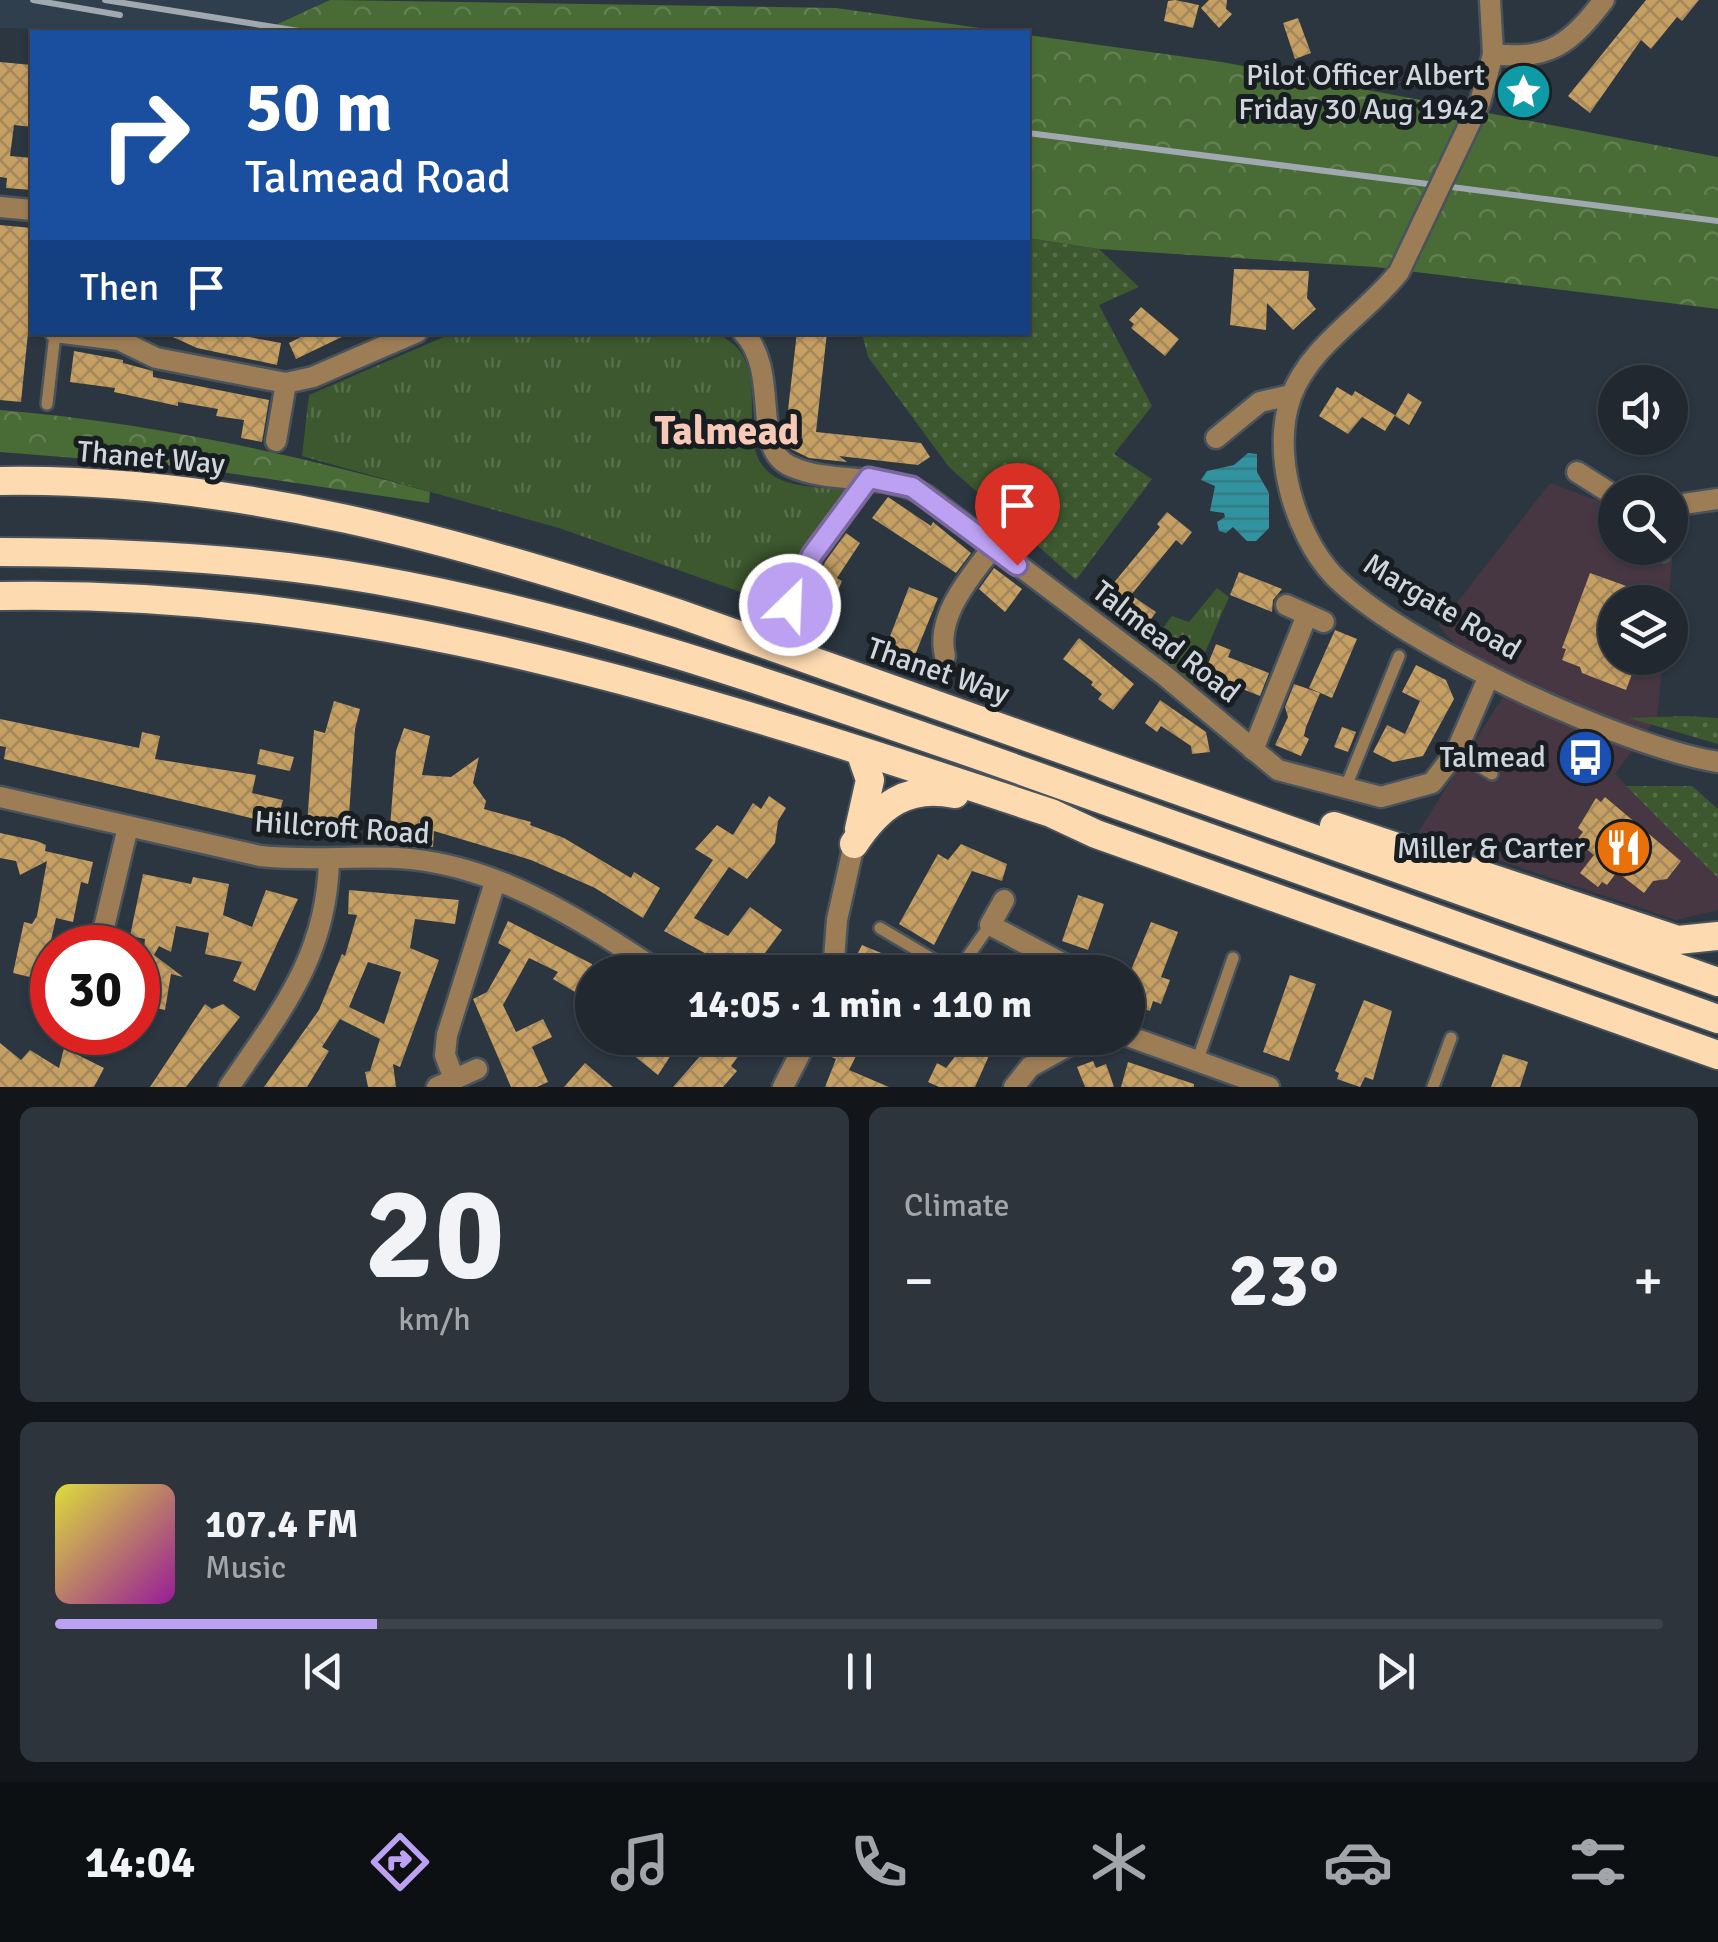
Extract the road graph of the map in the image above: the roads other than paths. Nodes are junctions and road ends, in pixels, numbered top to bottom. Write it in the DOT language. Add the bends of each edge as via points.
graph roads {
  1 [pos="1490,0"];
  2 [pos="1604,0"];
  3 [pos="1493,54"];
  4 [pos="0,207"];
  5 [pos="30,210"];
  6 [pos="55,335"];
  7 [pos="73,335"];
  8 [pos="410,335"];
  9 [pos="746,335"];
  10 [pos="286,383"];
  11 [pos="1291,396"];
  12 [pos="47,404"];
  13 [pos="1216,438"];
  14 [pos="276,441"];
  15 [pos="1577,472"];
  16 [pos="869,478"];
  17 [pos="0,480"];
  18 [pos="1598,485"];
  19 [pos="1718,499"];
  20 [pos="1688,504"];
  21 [pos="993,547"];
  22 [pos="0,552"];
  23 [pos="0,596"];
  24 [pos="790,605"];
  25 [pos="1286,606"];
  26 [pos="944,656"];
  27 [pos="1399,656"];
  28 [pos="1489,676"];
  29 [pos="1253,750"];
  30 [pos="860,751"];
  31 [pos="1456,752"];
  32 [pos="1683,757"];
  33 [pos="1718,762"];
  34 [pos="1492,774"];
  35 [pos="1718,776"];
  36 [pos="1159,783"];
  37 [pos="1345,789"];
  38 [pos="0,797"];
  39 [pos="128,827"];
  40 [pos="1096,834"];
  41 [pos="854,844"];
  42 [pos="329,860"];
  43 [pos="495,882"];
  44 [pos="1004,900"];
  45 [pos="105,925"];
  46 [pos="990,925"];
  47 [pos="880,928"];
  48 [pos="1718,936"];
  49 [pos="634,955"];
  50 [pos="834,955"];
  51 [pos="926,955"];
  52 [pos="968,955"];
  53 [pos="1047,955"];
  54 [pos="1233,958"];
  55 [pos="1718,982"];
  56 [pos="1718,1019"];
  57 [pos="1452,1038"];
  58 [pos="1145,1041"];
  59 [pos="799,1055"];
  60 [pos="1052,1055"];
  61 [pos="1718,1055"];
  62 [pos="1198,1058"];
  63 [pos="477,1069"];
  64 [pos="446,1083"];
  65 [pos="229,1087"];
  66 [pos="782,1087"];
  67 [pos="1014,1087"];
  68 [pos="1269,1087"];
  69 [pos="1433,1087"];
  1 -- 3 [label="street, Margate Road"];
  2 -- 3 [label="street" via="1576,36 1549,52"];
  3 -- 11 [label="street, Margate Road, bridge" via="1480,102 1398,272 1308,365"];
  4 -- 5 [label="street"];
  6 -- 12 [label="lane"];
  7 -- 10 [label="street" via="119,340 156,358"];
  8 -- 10 [label="street"];
  9 -- 16 [label="street, Talmead Road" via="764,366 767,433 775,454 789,466"];
  10 -- 14 [label="street"];
  11 -- 13 [label="street" via="1260,402"];
  11 -- 28 [label="street, Margate Road" via="1285,425 1289,478 1320,558 1356,595"];
  15 -- 18 [label="street"];
  16 -- 21 [label="street, Talmead Road" via="912,487"];
  16 -- 24 [label="street" via="812,555"];
  17 -- 36 [label="highway, Thanet Way" via="198,493 450,543 680,614"];
  19 -- 20 [label="street"];
  21 -- 26 [label="street" via="948,617"];
  21 -- 29 [label="street, Talmead Road"];
  22 -- 56 [label="highway" via="168,555 288,567 478,601 650,645"];
  23 -- 30 [label="highway" via="188,601 397,627 595,671"];
  25 -- 29 [label="street" via="1315,618"];
  27 -- 37 [label="lane"];
  28 -- 31 [label="street, Talmead Road"];
  28 -- 32 [label="street, Margate Road"];
  29 -- 37 [label="street, Talmead Road" via="1278,770"];
  30 -- 40 [label="highway"];
  30 -- 41 [label="highway" via="870,791"];
  31 -- 34 [label="lane"];
  31 -- 37 [label="street, Talmead Road" via="1432,783 1404,794"];
  32 -- 33 [label="street, Margate Road"];
  32 -- 35 [label="street, Margate Road"];
  36 -- 48 [label="highway" via="1240,795 1678,940"];
  36 -- 55 [label="highway, Thanet Way"];
  38 -- 39 [label="street, Hillcroft Road"];
  39 -- 42 [label="street, Hillcroft Road" via="255,856"];
  39 -- 45 [label="street"];
  40 -- 41 [label="highway" via="925,790 876,814"];
  40 -- 61 [label="highway"];
  41 -- 50 [label="street"];
  42 -- 43 [label="street, Hillcroft Road" via="398,858 454,866"];
  42 -- 65 [label="street" via="318,944"];
  43 -- 49 [label="street, Hillcroft Road" via="571,914"];
  43 -- 64 [label="street" via="447,1035"];
  44 -- 46 [label="street"];
  46 -- 52 [label="lane"];
  46 -- 53 [label="street"];
  47 -- 51 [label="lane"];
  54 -- 62 [label="lane"];
  57 -- 69 [label="lane"];
  58 -- 62 [label="street"];
  59 -- 66 [label="street"];
  60 -- 67 [label="street"];
  62 -- 68 [label="street"];
  63 -- 64 [label="street"];
}
